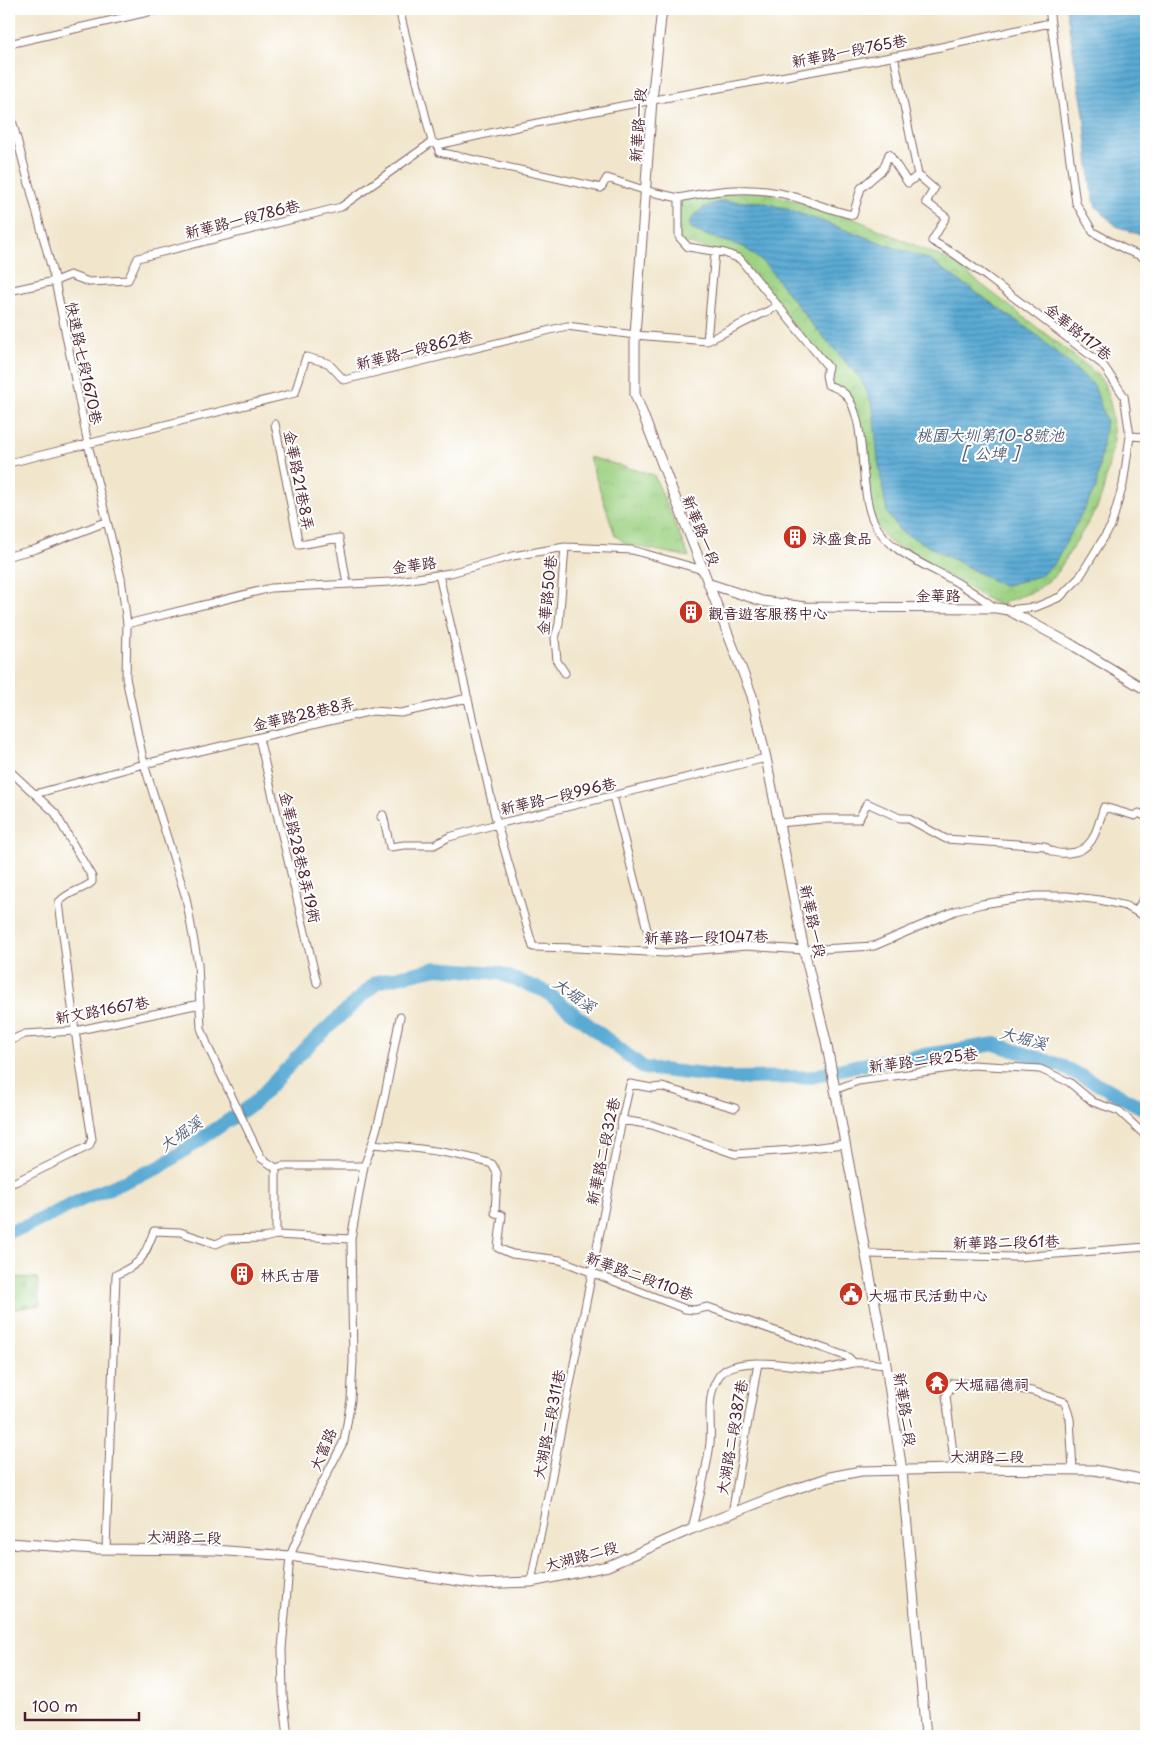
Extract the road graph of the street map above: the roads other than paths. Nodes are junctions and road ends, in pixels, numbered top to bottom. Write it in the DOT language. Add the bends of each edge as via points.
graph roads {
  1 [pos="161,9"];
  2 [pos="400,9"];
  3 [pos="662,9"];
  4 [pos="1049,9"];
  5 [pos="1050,23"];
  6 [pos="9,44"];
  7 [pos="894,56"];
  8 [pos="652,100"];
  9 [pos="9,109"];
  10 [pos="435,144"];
  11 [pos="918,175"];
  12 [pos="647,191"];
  13 [pos="680,198"];
  14 [pos="715,252"];
  15 [pos="1146,258"];
  16 [pos="55,281"];
  17 [pos="9,291"];
  18 [pos="778,306"];
  19 [pos="635,335"];
  20 [pos="707,341"];
  21 [pos="275,424"];
  22 [pos="1130,436"];
  23 [pos="1146,437"];
  24 [pos="88,444"];
  25 [pos="9,463"];
  26 [pos="106,522"];
  27 [pos="565,547"];
  28 [pos="9,556"];
  29 [pos="703,570"];
  30 [pos="439,574"];
  31 [pos="347,584"];
  32 [pos="710,584"];
  33 [pos="996,608"];
  34 [pos="1008,610"];
  35 [pos="127,624"];
  36 [pos="564,673"];
  37 [pos="1146,690"];
  38 [pos="468,698"];
  39 [pos="259,738"];
  40 [pos="766,758"];
  41 [pos="144,764"];
  42 [pos="9,770"];
  43 [pos="35,794"];
  44 [pos="613,796"];
  45 [pos="381,816"];
  46 [pos="1146,817"];
  47 [pos="779,823"];
  48 [pos="497,824"];
  49 [pos="1146,895"];
  50 [pos="1136,911"];
  51 [pos="1146,917"];
  52 [pos="804,950"];
  53 [pos="653,953"];
  54 [pos="317,983"];
  55 [pos="200,1004"];
  56 [pos="400,1017"];
  57 [pos="75,1031"];
  58 [pos="9,1041"];
  59 [pos="834,1090"];
  60 [pos="735,1108"];
  61 [pos="622,1120"];
  62 [pos="1146,1136"];
  63 [pos="373,1144"];
  64 [pos="845,1144"];
  65 [pos="364,1166"];
  66 [pos="276,1168"];
  67 [pos="9,1184"];
  68 [pos="276,1235"];
  69 [pos="350,1239"];
  70 [pos="1146,1247"];
  71 [pos="866,1254"];
  72 [pos="592,1271"];
  73 [pos="758,1363"];
  74 [pos="854,1363"];
  75 [pos="886,1365"];
  76 [pos="955,1469"];
  77 [pos="1073,1470"];
  78 [pos="902,1471"];
  79 [pos="1146,1480"];
  80 [pos="732,1514"];
  81 [pos="692,1529"];
  82 [pos="9,1543"];
  83 [pos="106,1549"];
  84 [pos="290,1556"];
  85 [pos="531,1582"];
  86 [pos="288,1736"];
  87 [pos="926,1736"];
  1 -- 6 [label="street"];
  2 -- 10 [label="street"];
  3 -- 8 [label="street, 新華路一段"];
  4 -- 5 [label="street"];
  5 -- 7 [label="street, 新華路一段765巷"];
  5 -- 15 [label="street" via="1076,203 1092,232"];
  7 -- 8 [label="street, 新華路一段765巷"];
  7 -- 11 [label="street"];
  8 -- 10 [label="street, 新華路一段786巷"];
  8 -- 12 [label="street, 新華路一段"];
  9 -- 16 [label="street, 快速路七段1670巷"];
  10 -- 12 [label="street" via="439,152 601,188 607,178"];
  10 -- 16 [label="street, 新華路一段786巷" via="341,208 138,258 128,280 89,282 70,274"];
  11 -- 13 [label="street" via="908,184 889,154 883,169 861,188 853,215 759,190 736,189"];
  11 -- 22 [label="street, 金華路117巷" via="934,190 926,202 946,217 932,242 981,272 1103,365 1124,396"];
  12 -- 13 [label="street"];
  12 -- 19 [label="street, 新華路一段"];
  13 -- 14 [label="street" via="679,237 688,247"];
  14 -- 18 [label="street" via="740,260"];
  14 -- 20 [label="street"];
  16 -- 17 [label="street"];
  16 -- 24 [label="street, 快速路七段1670巷"];
  18 -- 20 [label="street"];
  18 -- 33 [label="street" via="828,367 828,385 839,389 852,405 864,482 872,518 880,533 905,554"];
  19 -- 20 [label="street"];
  19 -- 24 [label="street, 新華路一段862巷" via="568,326 344,380 328,363 306,357 295,393"];
  19 -- 29 [label="street, 新華路一段" via="635,394"];
  21 -- 31 [label="street, 金華路21巷8弄" via="299,545 339,538"];
  22 -- 23 [label="street"];
  22 -- 34 [label="street, 金華路117巷" via="1123,485 1111,526 1079,578 1060,597 1036,607"];
  24 -- 25 [label="street"];
  24 -- 26 [label="street, 快速路七段1670巷"];
  26 -- 28 [label="street"];
  26 -- 35 [label="street, 快速路七段1670巷" via="121,578"];
  27 -- 29 [label="street, 金華路" via="632,550"];
  27 -- 30 [label="street, 金華路"];
  27 -- 36 [label="street, 金華路50巷" via="555,638 557,661"];
  29 -- 32 [label="street, 新華路一段"];
  30 -- 31 [label="street, 金華路" via="391,582"];
  30 -- 38 [label="street"];
  31 -- 35 [label="street, 金華路" via="271,588"];
  32 -- 33 [label="street, 金華路" via="762,601 805,607"];
  32 -- 40 [label="street, 新華路一段" via="752,696"];
  33 -- 34 [label="street, 金華路"];
  34 -- 37 [label="street, 金華路"];
  35 -- 41 [label="street, 快速路七段1670巷" via="126,678"];
  38 -- 39 [label="street, 金華路28巷8弄" via="401,713 372,712"];
  38 -- 48 [label="street"];
  39 -- 41 [label="street, 金華路28巷8弄"];
  39 -- 54 [label="street, 金華路28巷8弄19衖"];
  40 -- 44 [label="street, 新華路一段996巷"];
  40 -- 47 [label="street, 新華路一段"];
  41 -- 43 [label="street, 金華路28巷8弄"];
  41 -- 55 [label="street, 快速路七段1670巷" via="186,898 198,964"];
  42 -- 43 [label="street"];
  43 -- 57 [label="street" via="55,813 92,877 92,882 70,892 59,902"];
  44 -- 48 [label="street, 新華路一段996巷"];
  44 -- 53 [label="street"];
  45 -- 48 [label="street, 新華路一段996巷" via="390,847 434,845 449,837"];
  46 -- 47 [label="street" via="1104,807 1099,827 1087,846 1074,853 1056,854 1044,846 946,839 907,818 867,803 859,819"];
  47 -- 52 [label="street, 新華路一段"];
  48 -- 53 [label="street, 新華路一段1047巷" via="533,948"];
  49 -- 50 [label="street"];
  50 -- 51 [label="street, 新華路一段1047巷"];
  50 -- 52 [label="street, 新華路一段1047巷" via="1100,900 1035,896 982,904 956,912 874,946"];
  52 -- 53 [label="street, 新華路一段1047巷" via="746,946"];
  52 -- 59 [label="street, 新華路一段"];
  55 -- 57 [label="street, 新文路1667巷"];
  55 -- 66 [label="street, 快速路七段1670巷" via="201,1028 227,1087 261,1158"];
  56 -- 63 [label="street, 大富路"];
  57 -- 58 [label="street, 新文路1667巷" via="26,1034"];
  57 -- 67 [label="street" via="92,1139 89,1146"];
  59 -- 62 [label="street, 新華路二段25巷" via="858,1081 972,1065 1040,1069 1069,1082 1093,1102 1119,1111"];
  59 -- 64 [label="street, 新華路二段"];
  60 -- 61 [label="street, 新華路二段32巷" via="662,1087 630,1084"];
  61 -- 64 [label="street" via="652,1125 734,1154"];
  61 -- 72 [label="street, 新華路二段32巷"];
  63 -- 65 [label="street, 大富路"];
  63 -- 72 [label="street, 新華路二段110巷" via="440,1151 492,1164 497,1173 495,1213 502,1214 498,1248 512,1254 560,1260"];
  64 -- 71 [label="street, 新華路二段"];
  65 -- 66 [label="street"];
  65 -- 69 [label="street, 大富路"];
  66 -- 68 [label="street"];
  68 -- 69 [label="street"];
  68 -- 83 [label="street" via="227,1239 216,1244 180,1232 154,1231 144,1256 136,1265 116,1275"];
  69 -- 84 [label="street, 大富路" via="353,1361 344,1440"];
  70 -- 71 [label="street, 新華路二段61巷" via="1018,1257"];
  71 -- 75 [label="street, 新華路二段"];
  72 -- 74 [label="street, 新華路二段110巷" via="685,1309 708,1307 848,1357"];
  72 -- 85 [label="street, 大湖路二段311巷"];
  73 -- 74 [label="street" via="824,1369"];
  73 -- 80 [label="street, 大湖路二段387巷"];
  73 -- 81 [label="street" via="733,1365 720,1374 713,1387 710,1443"];
  74 -- 75 [label="street"];
  75 -- 78 [label="street, 新華路二段"];
  76 -- 77 [label="street, 大湖路二段"];
  76 -- 77 [label="street" via="946,1396 953,1383 1032,1391 1065,1402 1070,1419"];
  76 -- 78 [label="street, 大湖路二段"];
  77 -- 79 [label="street, 大湖路二段" via="1094,1470"];
  78 -- 80 [label="street, 大湖路二段" via="861,1470 830,1477"];
  78 -- 87 [label="street, 新華路二段"];
  80 -- 81 [label="street, 大湖路二段"];
  81 -- 85 [label="street, 大湖路二段" via="608,1566"];
  82 -- 83 [label="street, 大湖路二段"];
  83 -- 84 [label="street, 大湖路二段" via="215,1550"];
  84 -- 85 [label="street, 大湖路二段" via="479,1584"];
  84 -- 86 [label="street, 大富路" via="282,1649"];
}
